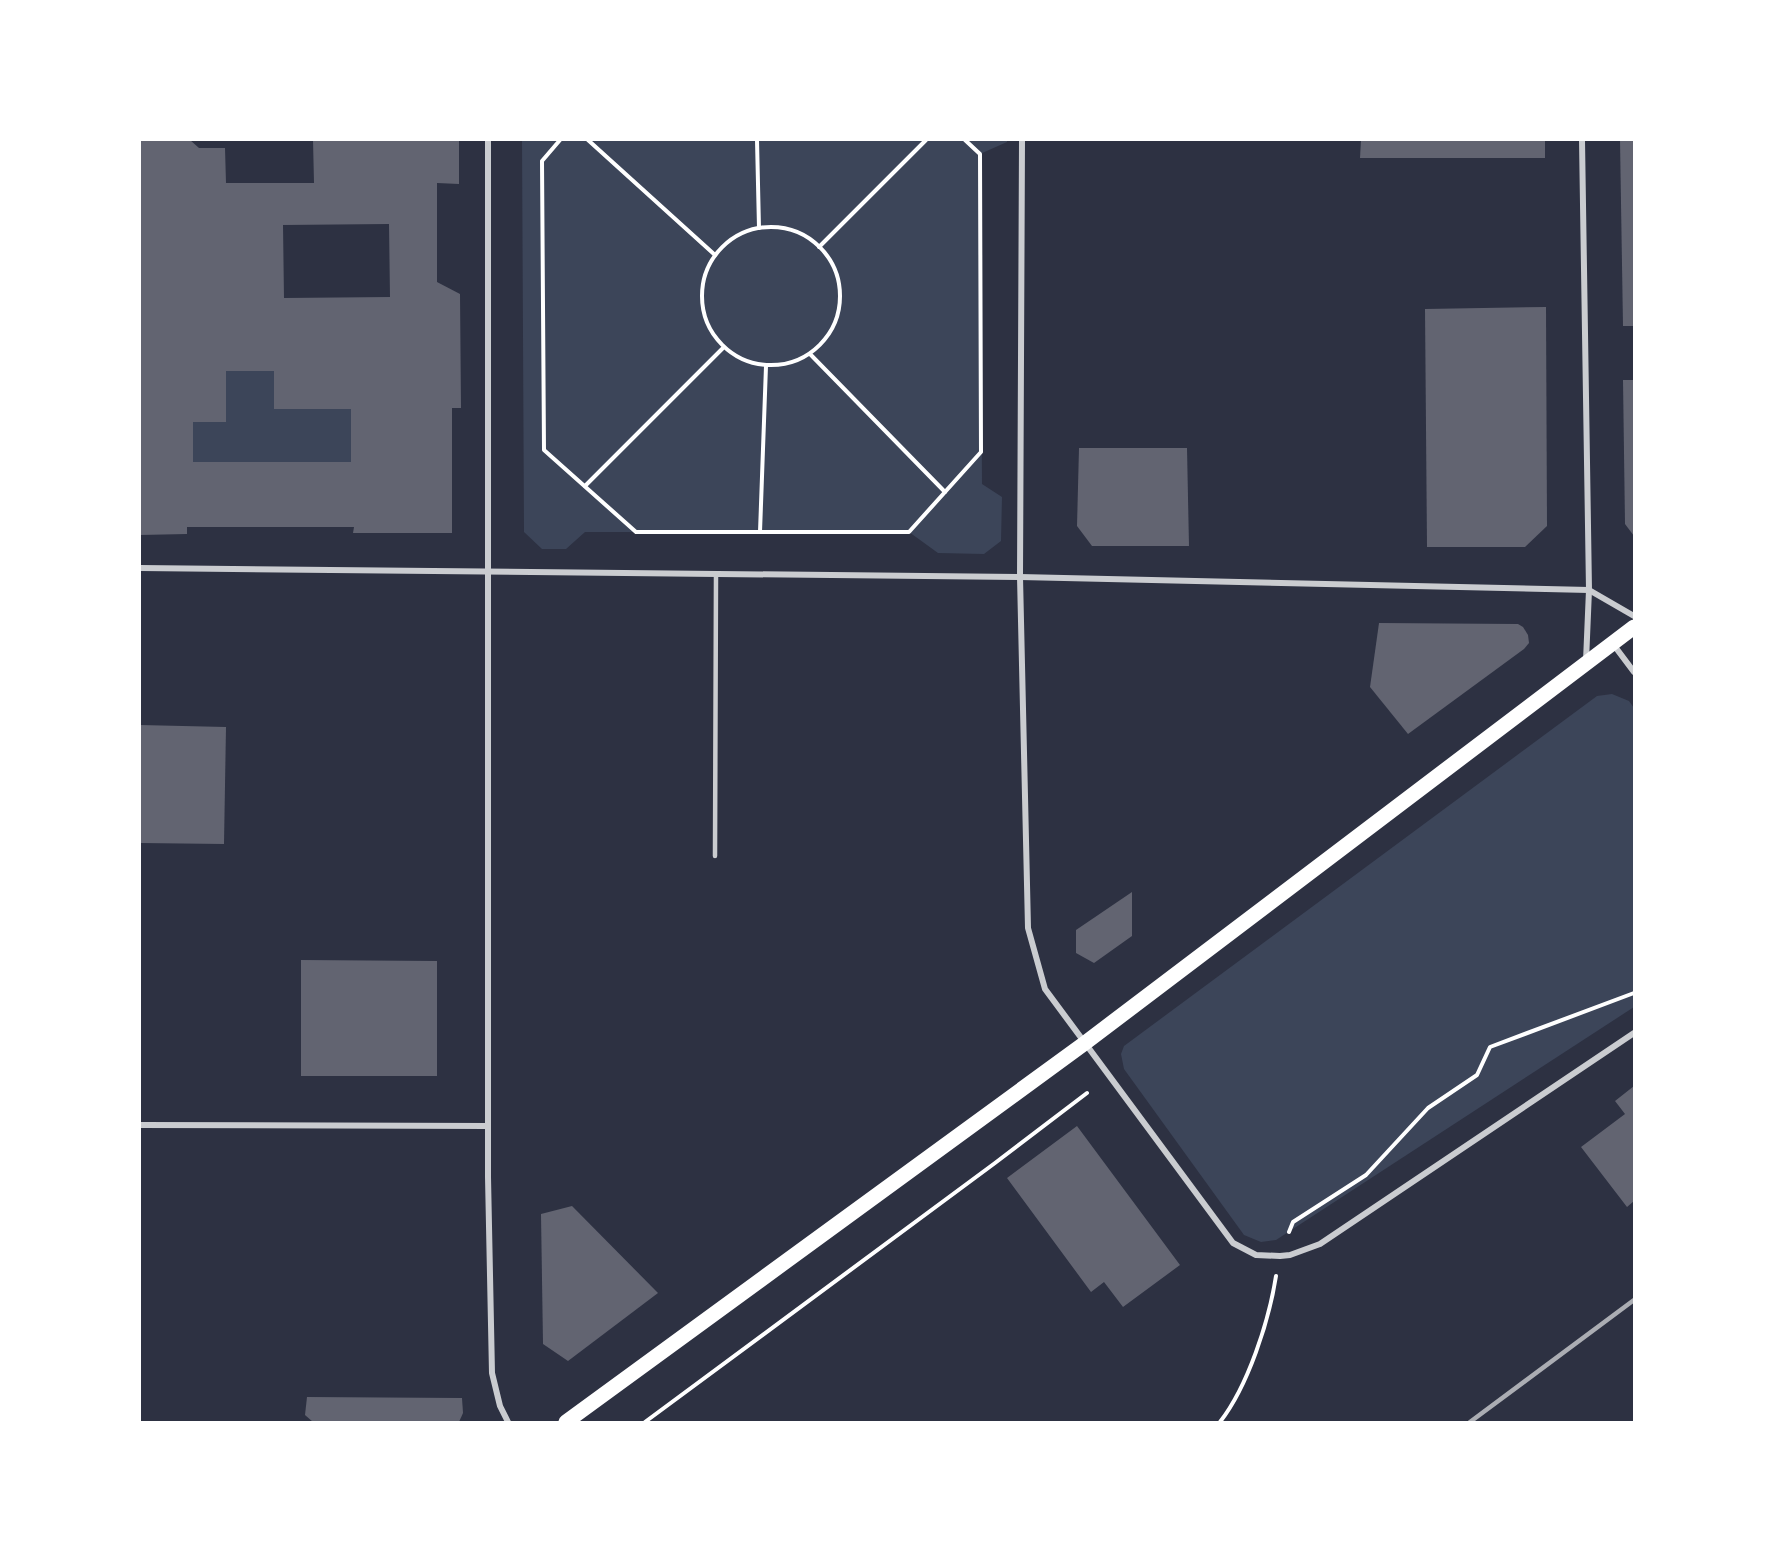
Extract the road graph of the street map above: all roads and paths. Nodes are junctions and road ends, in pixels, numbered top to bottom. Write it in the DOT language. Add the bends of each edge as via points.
graph roads {
  1 [pos="488,140"];
  2 [pos="560,140"];
  3 [pos="588,140"];
  4 [pos="757,140"];
  5 [pos="926,140"];
  6 [pos="965,140"];
  7 [pos="1022,140"];
  8 [pos="1582,140"];
  9 [pos="759,228"];
  10 [pos="819,247"];
  11 [pos="715,255"];
  12 [pos="723,348"];
  13 [pos="810,354"];
  14 [pos="766,366"];
  15 [pos="585,486"];
  16 [pos="945,492"];
  17 [pos="760,532"];
  18 [pos="140,568"];
  19 [pos="488,572"];
  20 [pos="716,574"];
  21 [pos="1020,577"];
  22 [pos="1589,590"];
  23 [pos="1635,616"];
  24 [pos="1635,627"];
  25 [pos="1612,643"];
  26 [pos="1586,663"];
  27 [pos="1635,672"];
  28 [pos="715,856"];
  29 [pos="1635,1033"];
  30 [pos="1085,1043"];
  31 [pos="1088,1093"];
  32 [pos="140,1125"];
  33 [pos="488,1126"];
  34 [pos="508,1422"];
  35 [pos="566,1422"];
  36 [pos="645,1422"];
  1 -- 19 [label="street"];
  2 -- 15 [label="path" via="542,161 544,450"];
  3 -- 11 [label="path"];
  4 -- 9 [label="path"];
  5 -- 10 [label="path"];
  6 -- 16 [label="path" via="980,154 981,452"];
  7 -- 21 [label="street"];
  8 -- 22 [label="street"];
  9 -- 10 [label="path" via="788,228"];
  9 -- 11 [label="path" via="743,231"];
  10 -- 13 [label="path" via="837,273 841,296 838,318 827,338"];
  11 -- 12 [label="path" via="701,284 701,307 709,330"];
  12 -- 14 [label="path" via="743,360"];
  12 -- 15 [label="path"];
  13 -- 14 [label="path" via="789,364"];
  13 -- 16 [label="path"];
  14 -- 17 [label="path"];
  15 -- 17 [label="path" via="636,532"];
  16 -- 17 [label="path" via="909,532"];
  18 -- 19 [label="street"];
  19 -- 20 [label="street"];
  19 -- 33 [label="street"];
  20 -- 21 [label="street"];
  20 -- 28 [label="lane"];
  21 -- 22 [label="street"];
  21 -- 30 [label="street" via="1028,928 1045,988"];
  22 -- 23 [label="street"];
  22 -- 26 [label="street"];
  24 -- 25 [label="main road"];
  25 -- 26 [label="main road"];
  25 -- 27 [label="street"];
  26 -- 30 [label="main road"];
  29 -- 30 [label="street" via="1320,1244 1290,1256 1256,1255 1233,1243"];
  30 -- 35 [label="main road"];
  31 -- 36 [label="path"];
  32 -- 33 [label="street"];
  33 -- 34 [label="street" via="492,1373"];
}
